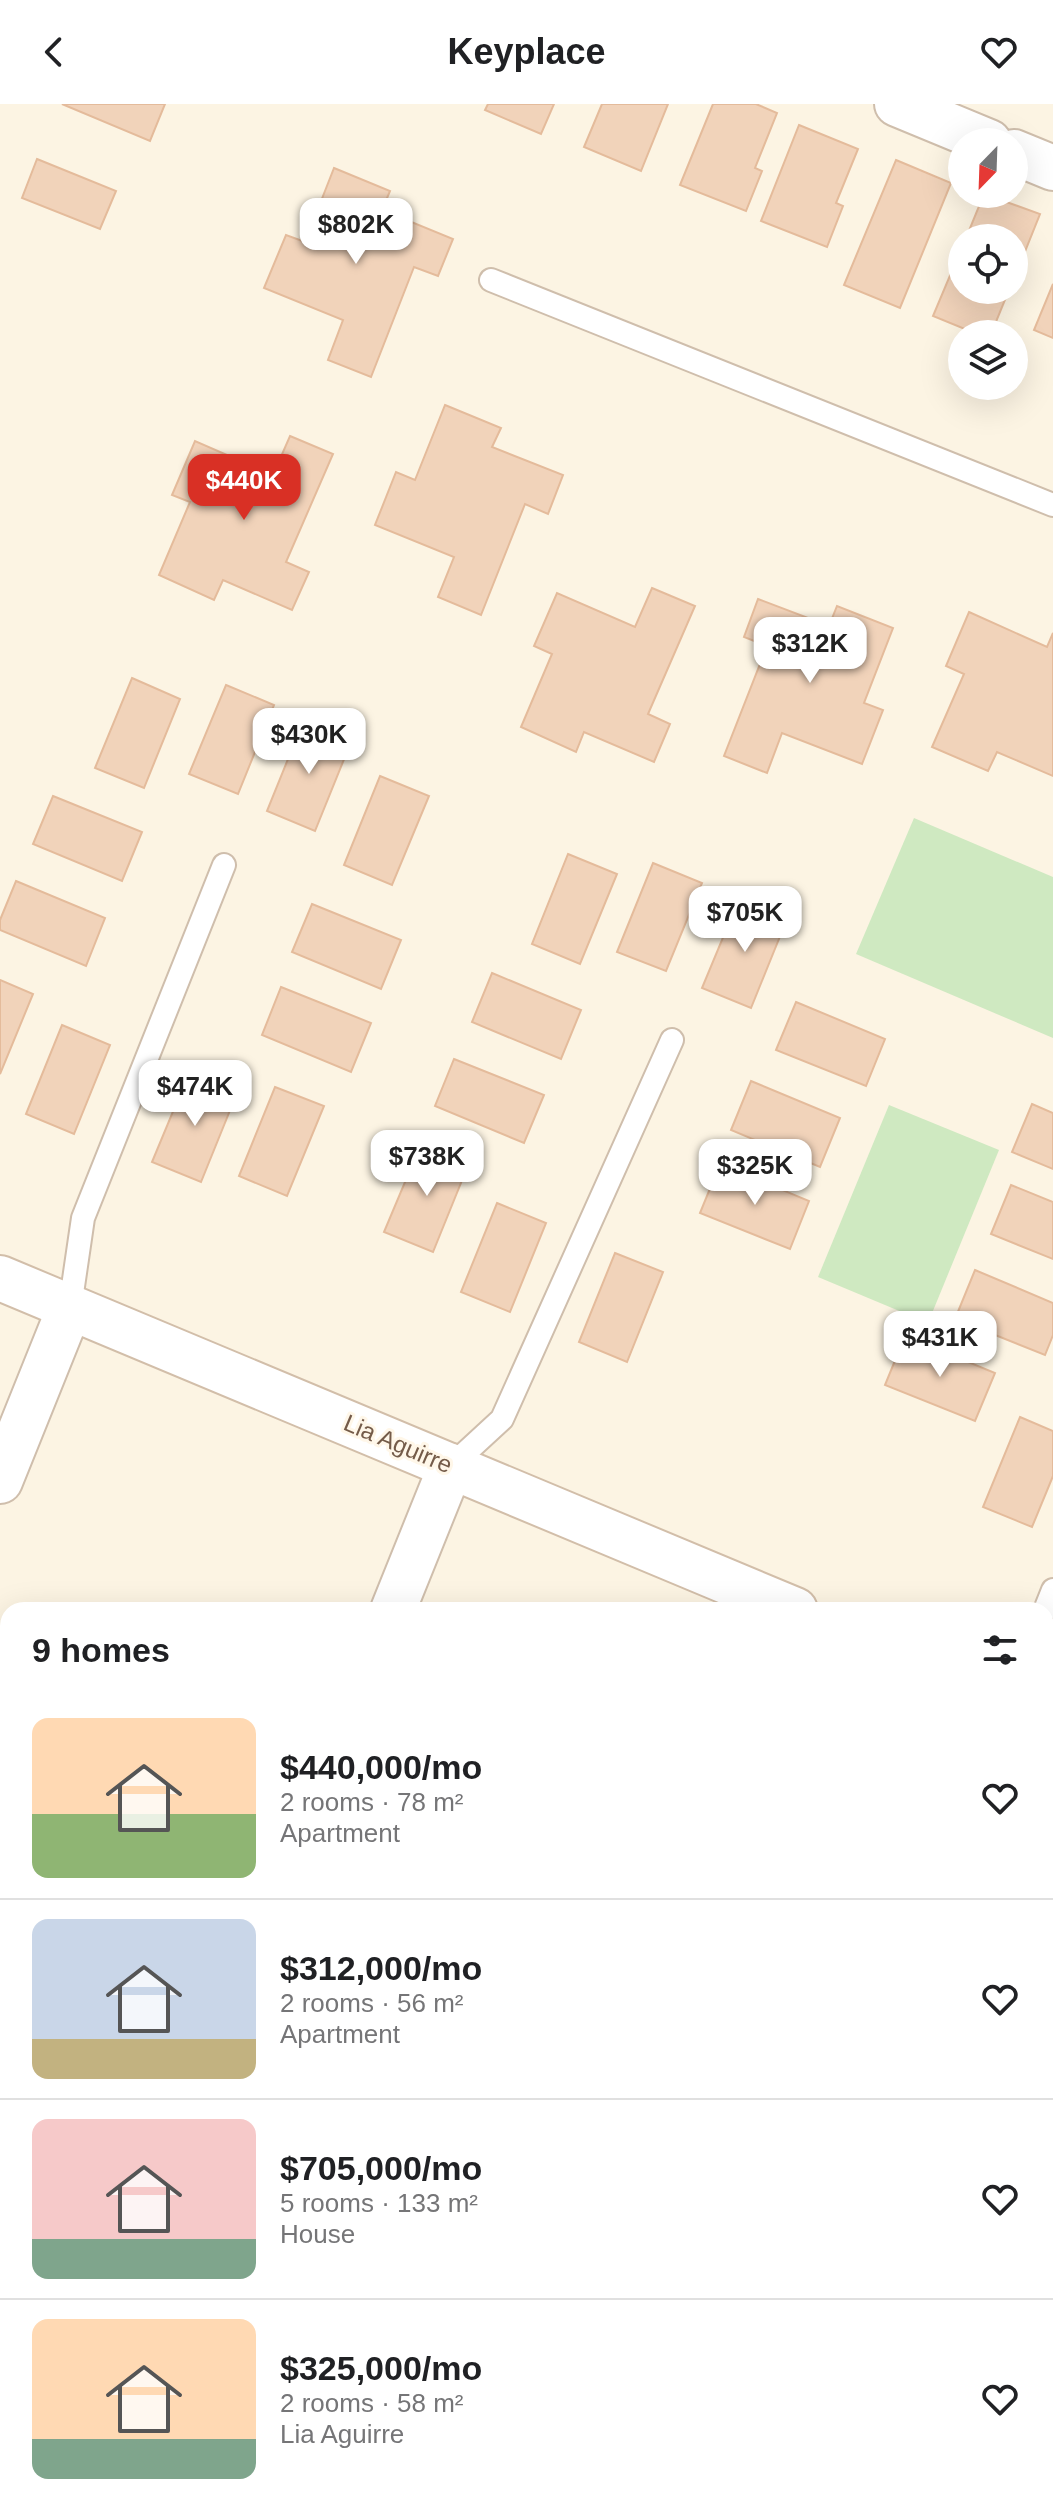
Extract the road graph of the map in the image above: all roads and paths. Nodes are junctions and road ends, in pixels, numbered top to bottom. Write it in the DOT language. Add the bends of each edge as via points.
graph roads {
  1 [pos="897,104"];
  2 [pos="955,128"];
  3 [pos="1028,158"];
  4 [pos="1053,168"];
  5 [pos="491,280"];
  6 [pos="1053,505"];
  7 [pos="224,865"];
  8 [pos="672,1040"];
  9 [pos="0,1278"];
  10 [pos="70,1307"];
  11 [pos="451,1466"];
  12 [pos="0,1481"];
  13 [pos="396,1602"];
  14 [pos="776,1602"];
  1 -- 2 [label="main road"];
  3 -- 4 [label="main road"];
  5 -- 6 [label="lane"];
  7 -- 10 [label="lane" via="83,1218"];
  8 -- 11 [label="lane" via="502,1419"];
  9 -- 10 [label="main road, Lia Aguirre"];
  10 -- 11 [label="main road, Lia Aguirre"];
  10 -- 12 [label="main road"];
  11 -- 13 [label="main road"];
  11 -- 14 [label="main road, Lia Aguirre"];
}
